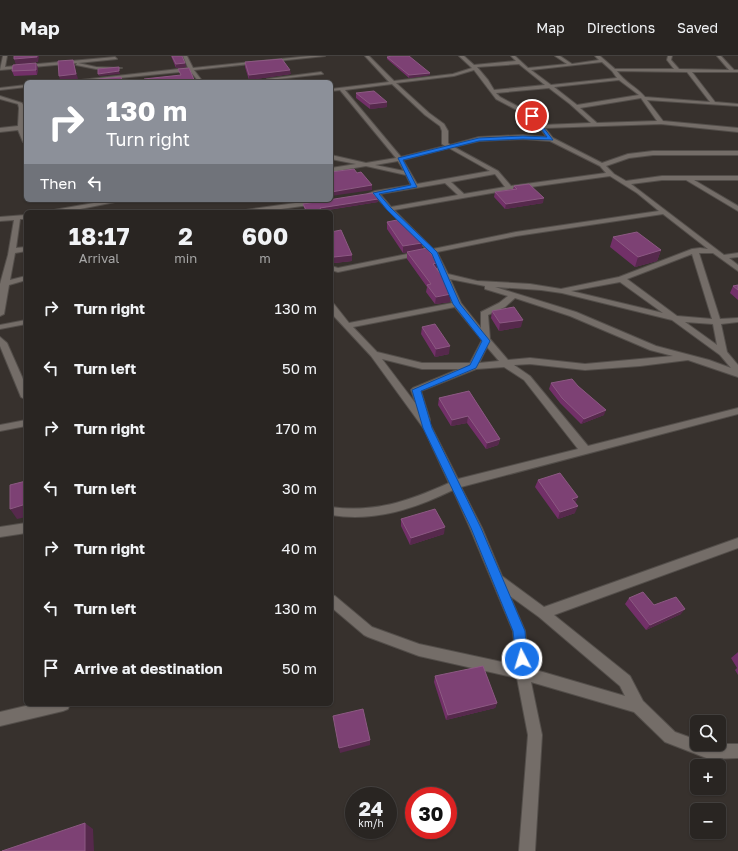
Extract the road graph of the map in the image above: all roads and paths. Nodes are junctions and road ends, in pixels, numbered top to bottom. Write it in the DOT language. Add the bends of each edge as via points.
graph roads {
  1 [pos="5,56"];
  2 [pos="59,56"];
  3 [pos="185,56"];
  4 [pos="323,56"];
  5 [pos="367,56"];
  6 [pos="461,56"];
  7 [pos="513,56"];
  8 [pos="557,56"];
  9 [pos="597,56"];
  10 [pos="670,56"];
  11 [pos="719,56"];
  12 [pos="115,57"];
  13 [pos="294,58"];
  14 [pos="602,61"];
  15 [pos="72,62"];
  16 [pos="260,62"];
  17 [pos="521,62"];
  18 [pos="58,63"];
  19 [pos="571,65"];
  20 [pos="474,67"];
  21 [pos="120,68"];
  22 [pos="263,68"];
  23 [pos="1,69"];
  24 [pos="191,69"];
  25 [pos="527,69"];
  26 [pos="614,70"];
  27 [pos="678,71"];
  28 [pos="689,71"];
  29 [pos="733,71"];
  30 [pos="266,73"];
  31 [pos="321,73"];
  32 [pos="124,76"];
  33 [pos="738,78"];
  34 [pos="620,79"];
  35 [pos="85,80"];
  36 [pos="127,80"];
  37 [pos="200,80"];
  38 [pos="270,80"];
  39 [pos="393,82"];
  40 [pos="24,86"];
  41 [pos="364,86"];
  42 [pos="549,86"];
  43 [pos="341,88"];
  44 [pos="0,89"];
  45 [pos="333,90"];
  46 [pos="401,90"];
  47 [pos="492,92"];
  48 [pos="0,97"];
  49 [pos="643,97"];
  50 [pos="713,103"];
  51 [pos="738,105"];
  52 [pos="576,106"];
  53 [pos="24,108"];
  54 [pos="661,122"];
  55 [pos="596,125"];
  56 [pos="23,127"];
  57 [pos="541,128"];
  58 [pos="0,130"];
  59 [pos="738,130"];
  60 [pos="551,139"];
  61 [pos="451,146"];
  62 [pos="738,154"];
  63 [pos="333,157"];
  64 [pos="400,159"];
  65 [pos="367,165"];
  66 [pos="602,165"];
  67 [pos="333,170"];
  68 [pos="496,172"];
  69 [pos="406,173"];
  70 [pos="611,174"];
  71 [pos="687,178"];
  72 [pos="738,178"];
  73 [pos="446,180"];
  74 [pos="625,183"];
  75 [pos="415,186"];
  76 [pos="509,188"];
  77 [pos="375,193"];
  78 [pos="361,195"];
  79 [pos="463,196"];
  80 [pos="338,199"];
  81 [pos="333,200"];
  82 [pos="111,202"];
  83 [pos="321,202"];
  84 [pos="288,209"];
  85 [pos="389,209"];
  86 [pos="738,209"];
  87 [pos="65,210"];
  88 [pos="274,210"];
  89 [pos="664,212"];
  90 [pos="24,217"];
  91 [pos="0,219"];
  92 [pos="17,219"];
  93 [pos="24,249"];
  94 [pos="712,249"];
  95 [pos="12,251"];
  96 [pos="695,251"];
  97 [pos="433,252"];
  98 [pos="738,255"];
  99 [pos="723,257"];
  100 [pos="333,269"];
  101 [pos="738,269"];
  102 [pos="445,276"];
  103 [pos="24,279"];
  104 [pos="621,279"];
  105 [pos="477,283"];
  106 [pos="4,284"];
  107 [pos="544,288"];
  108 [pos="562,291"];
  109 [pos="513,296"];
  110 [pos="457,304"];
  111 [pos="333,311"];
  112 [pos="0,314"];
  113 [pos="677,318"];
  114 [pos="738,320"];
  115 [pos="24,322"];
  116 [pos="717,322"];
  117 [pos="347,326"];
  118 [pos="0,327"];
  119 [pos="0,340"];
  120 [pos="486,341"];
  121 [pos="724,352"];
  122 [pos="374,354"];
  123 [pos="689,357"];
  124 [pos="506,364"];
  125 [pos="473,367"];
  126 [pos="738,371"];
  127 [pos="738,374"];
  128 [pos="24,392"];
  129 [pos="738,411"];
  130 [pos="24,423"];
  131 [pos="0,428"];
  132 [pos="428,428"];
  133 [pos="586,451"];
  134 [pos="456,484"];
  135 [pos="333,511"];
  136 [pos="24,528"];
  137 [pos="0,532"];
  138 [pos="738,543"];
  139 [pos="498,580"];
  140 [pos="333,602"];
  141 [pos="544,613"];
  142 [pos="523,673"];
  143 [pos="55,706"];
  144 [pos="638,706"];
  145 [pos="0,720"];
  146 [pos="738,751"];
  147 [pos="527,851"];
  1 -- 23 [label="street"];
  2 -- 18 [label="street"];
  3 -- 24 [label="street"];
  4 -- 13 [label="street"];
  5 -- 39 [label="street"];
  6 -- 20 [label="street"];
  7 -- 17 [label="street"];
  8 -- 19 [label="street"];
  9 -- 14 [label="street"];
  10 -- 27 [label="street" via="669,60"];
  11 -- 29 [label="street"];
  12 -- 15 [label="street"];
  12 -- 21 [label="street"];
  13 -- 16 [label="street"];
  14 -- 19 [label="street"];
  14 -- 26 [label="street"];
  15 -- 18 [label="street"];
  15 -- 21 [label="street" via="96,68"];
  16 -- 22 [label="street"];
  16 -- 24 [label="street"];
  17 -- 20 [label="street"];
  17 -- 25 [label="street"];
  18 -- 23 [label="street"];
  19 -- 25 [label="street"];
  20 -- 39 [label="street" via="454,75"];
  20 -- 47 [label="street"];
  21 -- 32 [label="street"];
  24 -- 32 [label="street"];
  24 -- 37 [label="street"];
  25 -- 42 [label="street"];
  26 -- 27 [label="street"];
  26 -- 34 [label="street"];
  27 -- 28 [label="street"];
  28 -- 29 [label="street"];
  28 -- 50 [label="street"];
  29 -- 33 [label="street"];
  30 -- 38 [label="street"];
  31 -- 38 [label="street"];
  32 -- 35 [label="street"];
  32 -- 36 [label="street"];
  34 -- 42 [label="street"];
  34 -- 49 [label="street"];
  39 -- 41 [label="street"];
  39 -- 46 [label="street"];
  40 -- 44 [label="street"];
  41 -- 43 [label="street"];
  41 -- 46 [label="street"];
  42 -- 47 [label="street"];
  42 -- 52 [label="street"];
  43 -- 45 [label="street"];
  43 -- 64 [label="street"];
  46 -- 61 [label="street" via="442,125 445,131 444,141"];
  47 -- 57 [label="street" via="498,98 532,116"];
  48 -- 53 [label="street" via="20,103"];
  49 -- 50 [label="street" via="665,101"];
  49 -- 52 [label="street"];
  49 -- 54 [label="street"];
  50 -- 51 [label="street"];
  52 -- 55 [label="street"];
  53 -- 56 [label="street"];
  54 -- 55 [label="street"];
  54 -- 59 [label="street"];
  55 -- 57 [label="street"];
  56 -- 58 [label="street"];
  57 -- 60 [label="street"];
  60 -- 61 [label="street" via="506,137 479,139"];
  60 -- 66 [label="street"];
  61 -- 64 [label="street"];
  61 -- 68 [label="street"];
  62 -- 66 [label="street" via="647,154 628,156"];
  63 -- 65 [label="street"];
  64 -- 65 [label="street"];
  64 -- 69 [label="street"];
  65 -- 67 [label="street"];
  65 -- 69 [label="street"];
  66 -- 70 [label="street"];
  68 -- 73 [label="street"];
  68 -- 76 [label="street"];
  69 -- 75 [label="street"];
  70 -- 74 [label="street"];
  70 -- 76 [label="street"];
  71 -- 72 [label="street"];
  71 -- 74 [label="street" via="662,178"];
  71 -- 86 [label="street"];
  73 -- 75 [label="street"];
  73 -- 79 [label="street"];
  74 -- 89 [label="street"];
  75 -- 77 [label="street"];
  76 -- 79 [label="street"];
  77 -- 78 [label="street"];
  77 -- 85 [label="street"];
  79 -- 85 [label="street"];
  80 -- 81 [label="street"];
  82 -- 87 [label="street"];
  83 -- 84 [label="street"];
  84 -- 88 [label="street"];
  85 -- 97 [label="street"];
  89 -- 94 [label="street"];
  89 -- 97 [label="street" via="516,234"];
  90 -- 92 [label="street"];
  91 -- 92 [label="street"];
  92 -- 95 [label="street"];
  93 -- 95 [label="street"];
  94 -- 96 [label="street"];
  94 -- 99 [label="street"];
  95 -- 106 [label="street"];
  96 -- 104 [label="street"];
  96 -- 116 [label="street"];
  97 -- 100 [label="street" via="338,270"];
  97 -- 102 [label="street"];
  98 -- 99 [label="street"];
  99 -- 101 [label="street"];
  102 -- 105 [label="street"];
  102 -- 110 [label="street"];
  103 -- 106 [label="street"];
  104 -- 108 [label="street"];
  104 -- 113 [label="street"];
  105 -- 107 [label="street"];
  105 -- 109 [label="street"];
  106 -- 112 [label="street"];
  107 -- 108 [label="street"];
  107 -- 109 [label="street"];
  108 -- 113 [label="street"];
  109 -- 120 [label="street" via="484,314"];
  109 -- 123 [label="street" via="573,314 653,348"];
  110 -- 117 [label="street"];
  110 -- 120 [label="street"];
  111 -- 117 [label="street"];
  113 -- 116 [label="street"];
  113 -- 121 [label="street"];
  114 -- 116 [label="street"];
  115 -- 118 [label="street"];
  116 -- 121 [label="street"];
  117 -- 122 [label="street"];
  119 -- 128 [label="street"];
  120 -- 124 [label="street"];
  120 -- 125 [label="street"];
  121 -- 126 [label="street"];
  122 -- 125 [label="street" via="422,366"];
  122 -- 132 [label="street"];
  123 -- 124 [label="street" via="585,367 530,361"];
  123 -- 127 [label="street"];
  124 -- 125 [label="street"];
  124 -- 133 [label="street" via="527,378"];
  125 -- 132 [label="street" via="416,390"];
  129 -- 133 [label="street"];
  130 -- 131 [label="street"];
  132 -- 134 [label="street"];
  133 -- 134 [label="street"];
  134 -- 135 [label="street" via="423,500 364,515"];
  134 -- 139 [label="street"];
  136 -- 137 [label="street"];
  138 -- 141 [label="street"];
  139 -- 141 [label="street"];
  139 -- 142 [label="street" via="519,631"];
  140 -- 142 [label="street" via="368,631 419,650"];
  141 -- 144 [label="street" via="625,681"];
  142 -- 144 [label="street"];
  142 -- 147 [label="street" via="535,735"];
  143 -- 145 [label="street"];
  144 -- 146 [label="street" via="670,737 709,752"];
}
